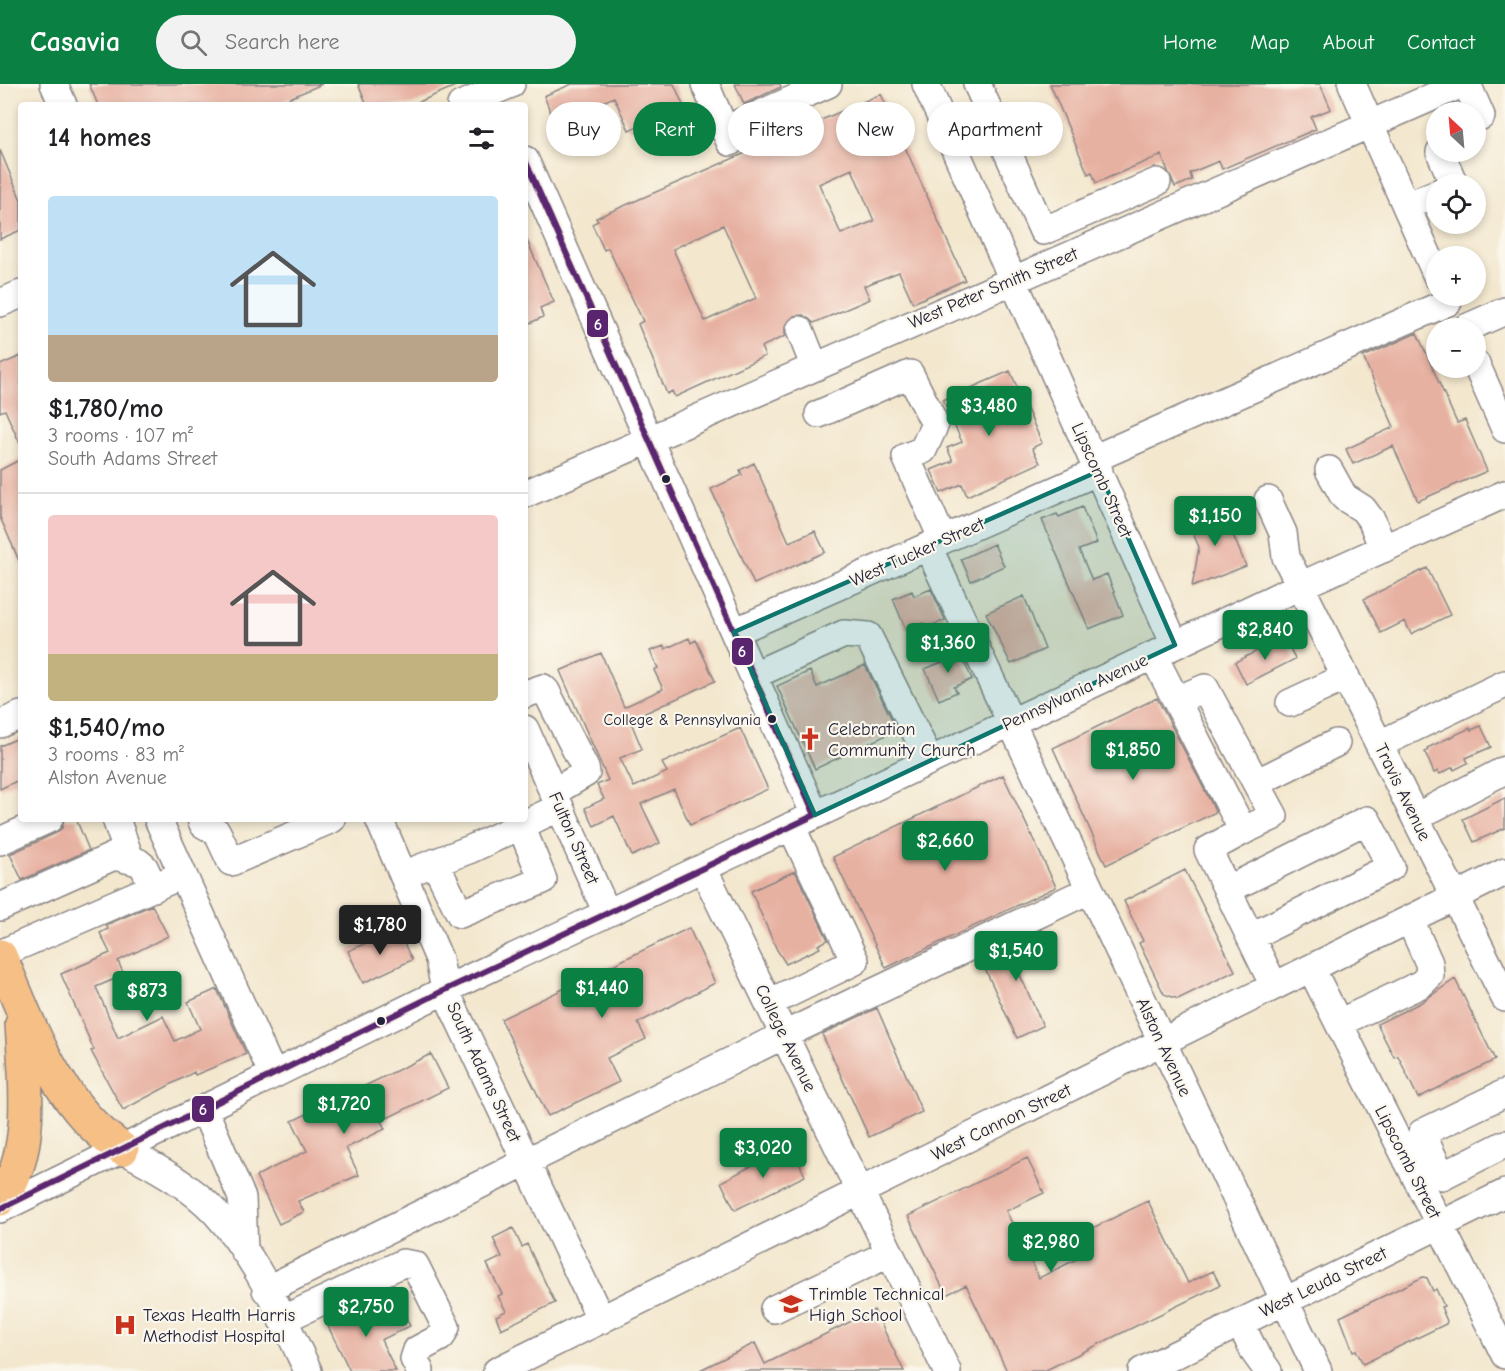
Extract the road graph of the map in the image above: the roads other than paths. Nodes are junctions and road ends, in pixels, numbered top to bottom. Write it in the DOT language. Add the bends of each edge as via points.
graph roads {
  1 [pos="54,84"];
  2 [pos="705,84"];
  3 [pos="828,84"];
  4 [pos="926,84"];
  5 [pos="977,84"];
  6 [pos="1352,84"];
  7 [pos="1462,84"];
  8 [pos="1467,84"];
  9 [pos="500,91"];
  10 [pos="62,102"];
  11 [pos="469,102"];
  12 [pos="1474,102"];
  13 [pos="1370,124"];
  14 [pos="528,167"];
  15 [pos="1157,182"];
  16 [pos="1426,198"];
  17 [pos="1406,206"];
  18 [pos="1092,211"];
  19 [pos="1103,241"];
  20 [pos="1426,251"];
  21 [pos="1012,280"];
  22 [pos="18,295"];
  23 [pos="0,303"];
  24 [pos="1432,306"];
  25 [pos="1505,311"];
  26 [pos="1486,319"];
  27 [pos="800,330"];
  28 [pos="814,366"];
  29 [pos="1482,378"];
  30 [pos="819,414"];
  31 [pos="1505,429"];
  32 [pos="650,440"];
  33 [pos="1096,465"];
  34 [pos="1329,470"];
  35 [pos="528,493"];
  36 [pos="1505,494"];
  37 [pos="1268,500"];
  38 [pos="935,544"];
  39 [pos="1383,549"];
  40 [pos="1302,585"];
  41 [pos="735,632"];
  42 [pos="1164,650"];
  43 [pos="754,675"];
  44 [pos="1346,676"];
  45 [pos="1505,684"];
  46 [pos="528,693"];
  47 [pos="1176,700"];
  48 [pos="1290,703"];
  49 [pos="18,716"];
  50 [pos="1010,723"];
  51 [pos="0,724"];
  52 [pos="1336,744"];
  53 [pos="1380,744"];
  54 [pos="531,758"];
  55 [pos="930,760"];
  56 [pos="1505,770"];
  57 [pos="1258,782"];
  58 [pos="557,800"];
  59 [pos="815,815"];
  60 [pos="1416,817"];
  61 [pos="528,821"];
  62 [pos="42,822"];
  63 [pos="117,822"];
  64 [pos="159,822"];
  65 [pos="202,822"];
  66 [pos="325,822"];
  67 [pos="384,822"];
  68 [pos="527,822"];
  69 [pos="521,826"];
  70 [pos="791,826"];
  71 [pos="1243,831"];
  72 [pos="0,841"];
  73 [pos="130,859"];
  74 [pos="435,863"];
  75 [pos="703,868"];
  76 [pos="1505,872"];
  77 [pos="403,874"];
  78 [pos="182,875"];
  79 [pos="154,888"];
  80 [pos="1089,890"];
  81 [pos="1227,890"];
  82 [pos="1455,897"];
  83 [pos="0,907"];
  84 [pos="607,913"];
  85 [pos="1410,920"];
  86 [pos="1250,937"];
  87 [pos="1,960"];
  88 [pos="1311,968"];
  89 [pos="1274,986"];
  90 [pos="445,990"];
  91 [pos="1505,998"];
  92 [pos="769,1003"];
  93 [pos="20,1004"];
  94 [pos="1339,1023"];
  95 [pos="784,1035"];
  96 [pos="1162,1042"];
  97 [pos="273,1075"];
  98 [pos="1505,1093"];
  99 [pos="204,1109"];
  100 [pos="1505,1144"];
  101 [pos="122,1149"];
  102 [pos="1418,1154"];
  103 [pos="526,1161"];
  104 [pos="860,1192"];
  105 [pos="1505,1193"];
  106 [pos="0,1199"];
  107 [pos="0,1209"];
  108 [pos="1440,1225"];
  109 [pos="244,1251"];
  110 [pos="890,1253"];
  111 [pos="267,1290"];
  112 [pos="1284,1301"];
  113 [pos="774,1309"];
  114 [pos="282,1320"];
  115 [pos="601,1320"];
  116 [pos="1240,1323"];
  117 [pos="1505,1355"];
  118 [pos="308,1371"];
  119 [pos="420,1371"];
  120 [pos="497,1371"];
  121 [pos="947,1371"];
  122 [pos="1142,1371"];
  123 [pos="1268,1371"];
  124 [pos="1318,1371"];
  1 -- 10 [label="street"];
  2 -- 3 [label="street" via="727,136"];
  4 -- 21 [label="street, Lipscomb Street"];
  5 -- 18 [label="street" via="1043,231"];
  6 -- 13 [label="street"];
  7 -- 13 [label="street, West Peter Smith Street"];
  8 -- 12 [label="street"];
  9 -- 11 [label="street"];
  13 -- 17 [label="street"];
  13 -- 19 [label="street, West Peter Smith Street"];
  14 -- 32 [label="street"];
  15 -- 18 [label="street"];
  16 -- 17 [label="street"];
  17 -- 20 [label="street"];
  18 -- 19 [label="street"];
  19 -- 21 [label="street, West Peter Smith Street"];
  21 -- 28 [label="street, West Peter Smith Street"];
  21 -- 33 [label="street, Lipscomb Street"];
  22 -- 23 [label="street"];
  24 -- 33 [label="street, West Tucker Street"];
  25 -- 26 [label="street"];
  27 -- 28 [label="street"];
  28 -- 32 [label="street, West Peter Smith Street"];
  29 -- 31 [label="street"];
  30 -- 38 [label="street, Alston Avenue" via="910,374 935,424 923,450 906,457"];
  32 -- 35 [label="street, West Peter Smith Street"];
  32 -- 41 [label="street"];
  33 -- 38 [label="street, West Tucker Street"];
  33 -- 42 [label="street, Lipscomb Street"];
  34 -- 39 [label="street" via="1344,497 1363,509 1372,521"];
  36 -- 39 [label="street, Pennsylvania Avenue"];
  37 -- 40 [label="street, Travis Avenue" via="1283,533 1286,557"];
  38 -- 41 [label="street, West Tucker Street"];
  38 -- 50 [label="street, Alston Avenue"];
  39 -- 40 [label="street, Pennsylvania Avenue"];
  40 -- 42 [label="street, Pennsylvania Avenue"];
  40 -- 44 [label="street, Travis Avenue"];
  41 -- 43 [label="street"];
  42 -- 47 [label="street, Lipscomb Street"];
  42 -- 50 [label="street, Pennsylvania Avenue"];
  43 -- 55 [label="street" via="844,634 868,636"];
  43 -- 59 [label="street"];
  44 -- 48 [label="street"];
  44 -- 53 [label="street, Travis Avenue"];
  45 -- 53 [label="street"];
  46 -- 58 [label="street" via="543,688 546,691 585,768 586,773"];
  47 -- 57 [label="street" via="1205,688"];
  47 -- 71 [label="street, Lipscomb Street"];
  49 -- 51 [label="street"];
  50 -- 55 [label="street, Pennsylvania Avenue"];
  50 -- 80 [label="street, Alston Avenue"];
  52 -- 57 [label="street"];
  53 -- 60 [label="street, Travis Avenue"];
  54 -- 58 [label="street, Fulton Street"];
  55 -- 59 [label="street, Pennsylvania Avenue"];
  56 -- 60 [label="street"];
  57 -- 71 [label="street" via="1274,816"];
  58 -- 61 [label="street"];
  58 -- 84 [label="street, Fulton Street"];
  59 -- 70 [label="street, Pennsylvania Avenue"];
  60 -- 82 [label="street, Travis Avenue"];
  62 -- 72 [label="street"];
  63 -- 73 [label="street"];
  64 -- 78 [label="street"];
  65 -- 66 [label="street" via="217,832 231,862"];
  67 -- 77 [label="street, South Adams Street"];
  68 -- 69 [label="street"];
  69 -- 74 [label="street"];
  69 -- 74 [label="street" via="543,880 460,914"];
  70 -- 75 [label="street, Pennsylvania Avenue"];
  70 -- 92 [label="street" via="855,961"];
  71 -- 81 [label="street" via="1208,850"];
  73 -- 79 [label="street" via="144,867"];
  73 -- 83 [label="street" via="108,858"];
  74 -- 77 [label="street"];
  75 -- 84 [label="street, Pennsylvania Avenue"];
  75 -- 92 [label="street, College Avenue"];
  76 -- 82 [label="street, West Cannon Street"];
  77 -- 90 [label="street, South Adams Street" via="439,959"];
  78 -- 79 [label="street"];
  78 -- 97 [label="street"];
  79 -- 87 [label="street"];
  80 -- 95 [label="street"];
  80 -- 96 [label="street, Alston Avenue"];
  81 -- 86 [label="street"];
  81 -- 86 [label="street" via="1367,820 1391,867"];
  82 -- 85 [label="street, West Cannon Street"];
  82 -- 91 [label="street, Travis Avenue"];
  84 -- 90 [label="street, Pennsylvania Avenue"];
  85 -- 88 [label="street, West Cannon Street"];
  85 -- 94 [label="street" via="1429,963 1430,975 1421,984"];
  86 -- 89 [label="street"];
  87 -- 93 [label="main road"];
  88 -- 89 [label="street, West Cannon Street"];
  88 -- 94 [label="street, Lipscomb Street"];
  89 -- 96 [label="street, West Cannon Street"];
  90 -- 97 [label="street, Pennsylvania Avenue"];
  90 -- 103 [label="street, South Adams Street"];
  92 -- 95 [label="street, College Avenue"];
  93 -- 101 [label="main road" via="47,1061 75,1106 103,1136"];
  93 -- 106 [label="main road" via="26,1092 24,1133 12,1177"];
  94 -- 102 [label="street, Lipscomb Street"];
  95 -- 103 [label="street"];
  95 -- 104 [label="street, College Avenue"];
  96 -- 104 [label="street, West Cannon Street"];
  96 -- 112 [label="street, Alston Avenue"];
  97 -- 99 [label="street, Pennsylvania Avenue"];
  98 -- 102 [label="street" via="1422,1133"];
  99 -- 101 [label="street, Pennsylvania Avenue"];
  99 -- 109 [label="street" via="242,1198"];
  100 -- 102 [label="street" via="1443,1176"];
  101 -- 107 [label="street, Pennsylvania Avenue"];
  101 -- 109 [label="street" via="195,1195 216,1214"];
  102 -- 108 [label="street, Lipscomb Street"];
  103 -- 111 [label="street"];
  103 -- 115 [label="street, South Adams Street"];
  104 -- 110 [label="street, College Avenue"];
  104 -- 115 [label="street, West Cannon Street"];
  105 -- 108 [label="street, West Leuda Street"];
  108 -- 112 [label="street, West Leuda Street"];
  108 -- 117 [label="street, Lipscomb Street"];
  109 -- 111 [label="street"];
  110 -- 113 [label="street"];
  110 -- 121 [label="street, College Avenue"];
  111 -- 114 [label="street"];
  112 -- 116 [label="street, West Leuda Street"];
  112 -- 124 [label="street, Alston Avenue"];
  114 -- 118 [label="street"];
  114 -- 119 [label="street" via="403,1263 415,1265 446,1327 441,1337 417,1350 414,1359"];
  115 -- 120 [label="street, West Cannon Street"];
  116 -- 122 [label="street, West Leuda Street"];
  116 -- 123 [label="street"];
}
